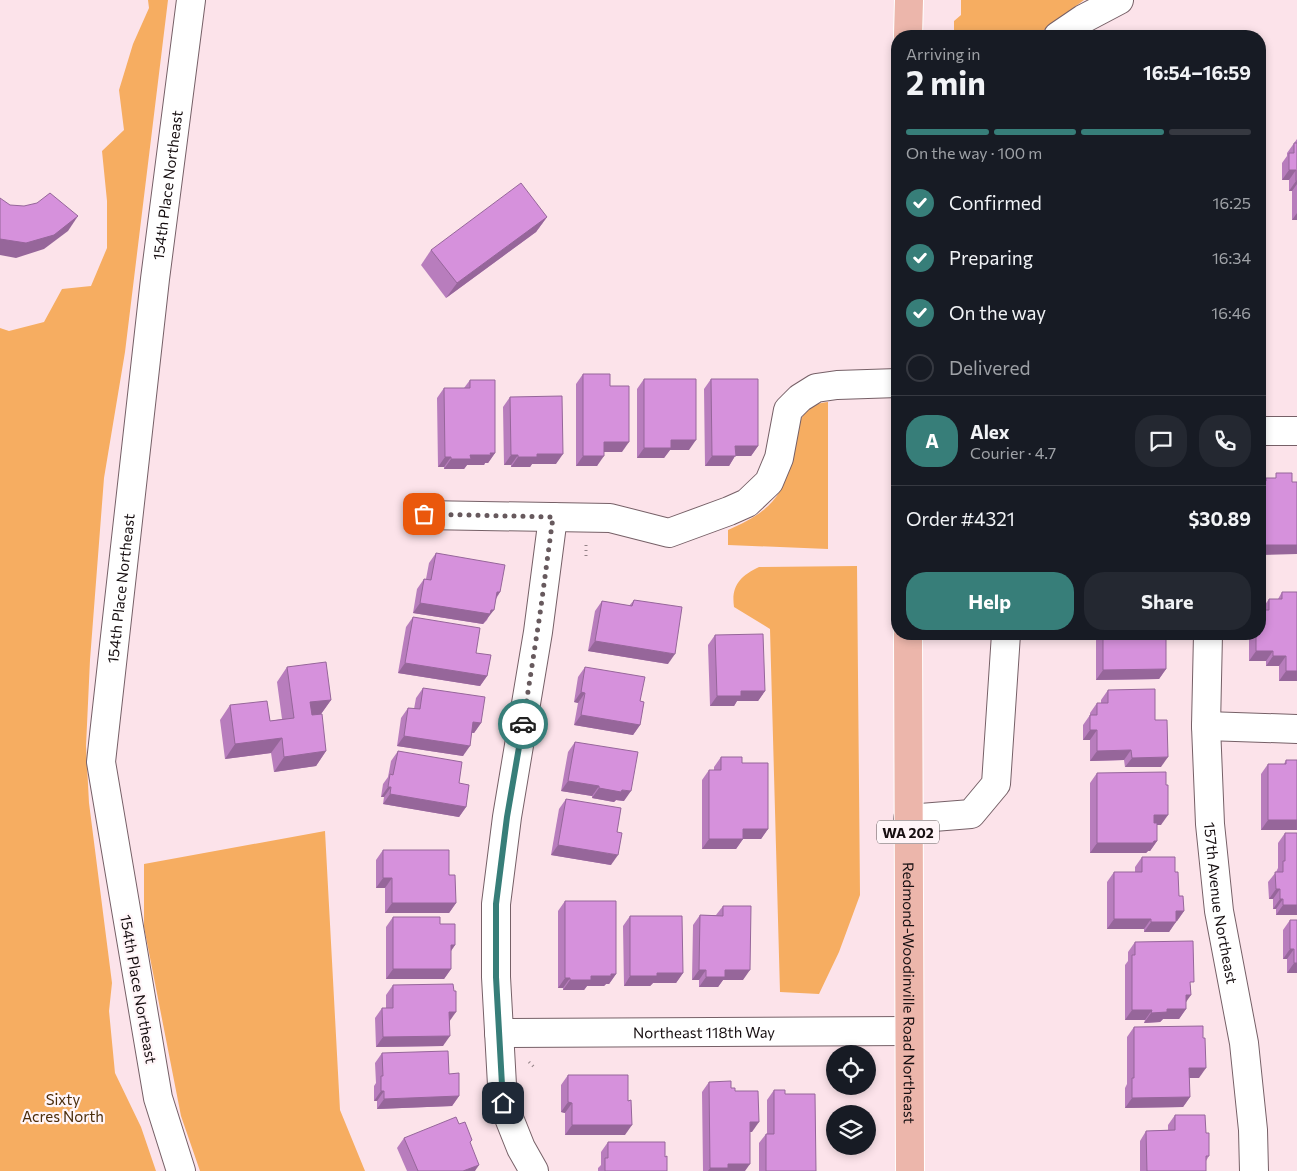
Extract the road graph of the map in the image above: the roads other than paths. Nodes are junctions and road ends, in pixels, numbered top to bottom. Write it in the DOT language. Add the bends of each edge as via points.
graph roads {
  1 [pos="191,0"];
  2 [pos="908,0"];
  3 [pos="1119,0"];
  4 [pos="908,30"];
  5 [pos="1067,30"];
  6 [pos="891,383"];
  7 [pos="1266,431"];
  8 [pos="1297,431"];
  9 [pos="424,514"];
  10 [pos="553,517"];
  11 [pos="908,640"];
  12 [pos="1006,640"];
  13 [pos="1208,640"];
  14 [pos="1206,726"];
  15 [pos="1297,729"];
  16 [pos="908,819"];
  17 [pos="909,1031"];
  18 [pos="499,1033"];
  19 [pos="182,1171"];
  20 [pos="534,1171"];
  21 [pos="910,1171"];
  22 [pos="1254,1171"];
  1 -- 19 [label="street, 154th Place Northeast" via="155,279 101,762 158,1098"];
  2 -- 4 [label="main road"];
  3 -- 5 [label="street"];
  6 -- 10 [label="street" via="816,388 800,398 788,410 779,458 769,482 747,503 729,512 669,533 610,518"];
  7 -- 8 [label="street"];
  9 -- 10 [label="street"];
  10 -- 18 [label="street" via="496,904"];
  11 -- 16 [label="main road, Redmond-Woodinville Road Northeast / WA 202"];
  12 -- 16 [label="street" via="996,784 971,814"];
  13 -- 14 [label="street, 157th Avenue Northeast"];
  14 -- 15 [label="street"];
  14 -- 22 [label="street, 157th Avenue Northeast" via="1210,824 1220,911 1244,1043"];
  16 -- 17 [label="main road, Redmond-Woodinville Road Northeast / WA 202"];
  17 -- 18 [label="street, Northeast 118th Way"];
  17 -- 21 [label="main road, Redmond-Woodinville Road Northeast / WA 202"];
  18 -- 20 [label="street" via="503,1103 520,1148"];
}
